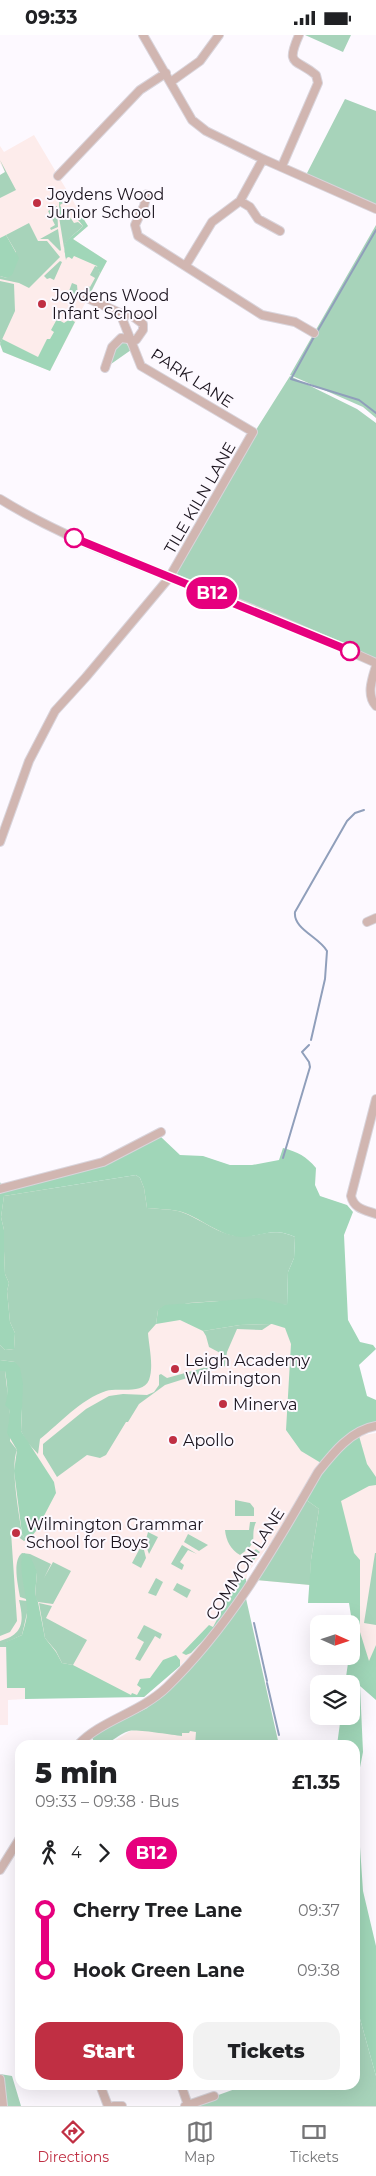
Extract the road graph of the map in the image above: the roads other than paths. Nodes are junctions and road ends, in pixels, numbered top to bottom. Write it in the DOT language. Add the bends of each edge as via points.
graph roads {
  1 [pos="144,35"];
  2 [pos="219,35"];
  3 [pos="299,35"];
  4 [pos="166,73"];
  5 [pos="172,81"];
  6 [pos="263,159"];
  7 [pos="282,166"];
  8 [pos="58,176"];
  9 [pos="147,194"];
  10 [pos="240,201"];
  11 [pos="376,209"];
  12 [pos="280,231"];
  13 [pos="186,265"];
  14 [pos="88,298"];
  15 [pos="120,313"];
  16 [pos="314,333"];
  17 [pos="129,340"];
  18 [pos="105,368"];
  19 [pos="253,432"];
  20 [pos="0,499"];
  21 [pos="170,578"];
  22 [pos="376,664"];
  23 [pos="376,706"];
  24 [pos="0,842"];
  25 [pos="376,918"];
  26 [pos="367,922"];
  27 [pos="376,1099"];
  28 [pos="374,1118"];
  29 [pos="161,1132"];
  30 [pos="0,1189"];
  31 [pos="376,1214"];
  32 [pos="376,1426"];
  33 [pos="84,1740"];
  34 [pos="15,1846"];
  35 [pos="0,1870"];
  36 [pos="0,2079"];
  37 [pos="102,2090"];
  38 [pos="182,2090"];
  39 [pos="214,2097"];
  40 [pos="3,2106"];
  41 [pos="108,2106"];
  42 [pos="114,2106"];
  43 [pos="122,2106"];
  44 [pos="187,2106"];
  1 -- 4 [label="street"];
  2 -- 5 [label="street" via="200,61"];
  3 -- 7 [label="street" via="293,59 316,75 318,83"];
  4 -- 5 [label="street"];
  4 -- 8 [label="street" via="140,90"];
  5 -- 6 [label="street" via="192,120 206,131"];
  6 -- 7 [label="street"];
  6 -- 10 [label="street"];
  7 -- 11 [label="street"];
  9 -- 13 [label="street" via="136,220 136,233"];
  10 -- 12 [label="street" via="250,207 258,219"];
  10 -- 13 [label="street" via="212,222"];
  13 -- 16 [label="street" via="262,315 295,322"];
  14 -- 15 [label="street"];
  15 -- 17 [label="street, PARK LANE"];
  15 -- 17 [label="street" via="131,315 143,324 136,340"];
  17 -- 18 [label="street" via="121,338 112,347"];
  17 -- 19 [label="street, PARK LANE" via="141,366"];
  19 -- 21 [label="street, TILE KILN LANE"];
  20 -- 21 [label="street" via="63,533"];
  21 -- 22 [label="street"];
  21 -- 24 [label="street, TILE KILN LANE" via="55,711 29,761"];
  22 -- 23 [label="street" via="370,691"];
  25 -- 26 [label="street"];
  27 -- 28 [label="street"];
  28 -- 31 [label="street" via="351,1197 357,1207"];
  29 -- 30 [label="street" via="103,1162"];
  32 -- 33 [label="street, COMMON LANE" via="367,1427 344,1442 330,1456 255,1579 226,1621 190,1663 154,1698"];
  34 -- 35 [label="street"];
  36 -- 40 [label="street"];
  37 -- 41 [label="street"];
  38 -- 44 [label="street"];
  39 -- 44 [label="street"];
  42 -- 43 [label="street"];
}
